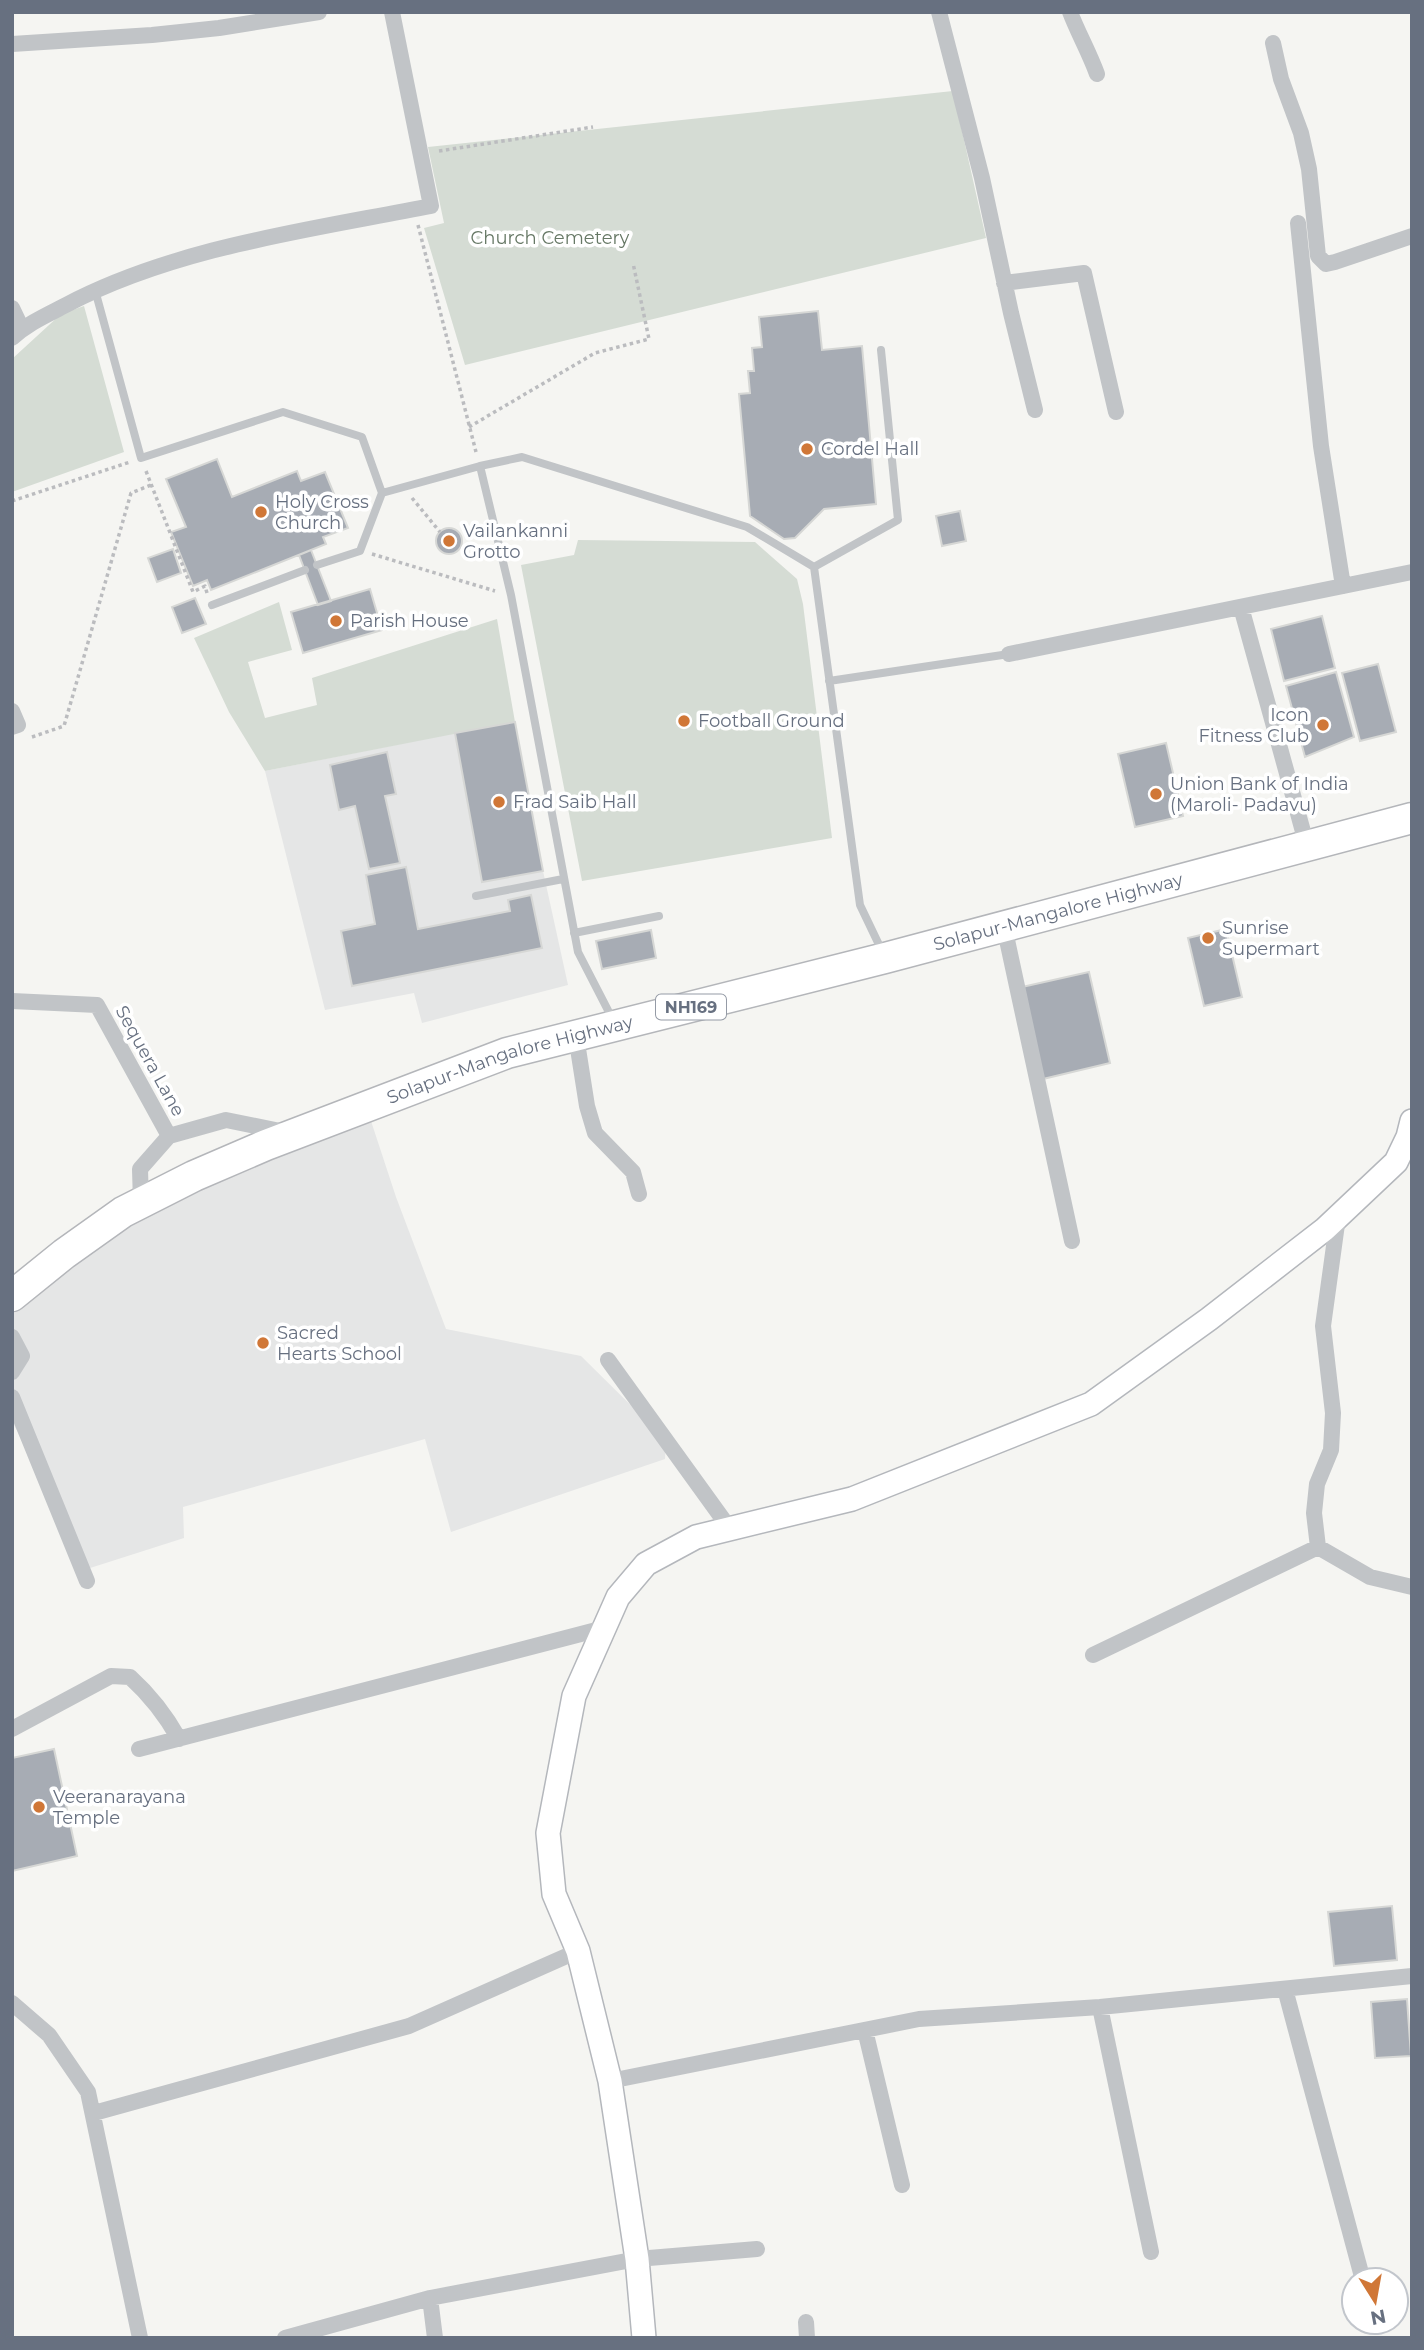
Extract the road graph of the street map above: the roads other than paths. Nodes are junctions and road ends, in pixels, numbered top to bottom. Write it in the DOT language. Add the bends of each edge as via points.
graph roads {
  1 [pos="319,12"];
  2 [pos="392,12"];
  3 [pos="939,12"];
  4 [pos="1070,12"];
  5 [pos="1273,43"];
  6 [pos="12,44"];
  7 [pos="1097,74"];
  8 [pos="1298,223"];
  9 [pos="1412,236"];
  10 [pos="1004,283"];
  11 [pos="95,289"];
  12 [pos="12,308"];
  13 [pos="17,334"];
  14 [pos="881,350"];
  15 [pos="1035,410"];
  16 [pos="1116,412"];
  17 [pos="480,466"];
  18 [pos="382,493"];
  19 [pos="317,565"];
  20 [pos="814,567"];
  21 [pos="304,570"];
  22 [pos="1412,572"];
  23 [pos="1343,586"];
  24 [pos="212,606"];
  25 [pos="1241,607"];
  26 [pos="1009,654"];
  27 [pos="829,681"];
  28 [pos="1412,818"];
  29 [pos="1307,846"];
  30 [pos="563,879"];
  31 [pos="476,896"];
  32 [pos="659,916"];
  33 [pos="1004,926"];
  34 [pos="574,933"];
  35 [pos="885,958"];
  36 [pos="12,1001"];
  37 [pos="616,1026"];
  38 [pos="576,1036"];
  39 [pos="1412,1121"];
  40 [pos="294,1134"];
  41 [pos="169,1136"];
  42 [pos="639,1195"];
  43 [pos="141,1203"];
  44 [pos="1338,1217"];
  45 [pos="1072,1241"];
  46 [pos="12,1296"];
  47 [pos="12,1337"];
  48 [pos="608,1360"];
  49 [pos="12,1372"];
  50 [pos="12,1397"];
  51 [pos="730,1529"];
  52 [pos="1318,1547"];
  53 [pos="88,1581"];
  54 [pos="1412,1587"];
  55 [pos="604,1628"];
  56 [pos="1093,1656"];
  57 [pos="12,1729"];
  58 [pos="179,1739"];
  59 [pos="139,1749"];
  60 [pos="578,1951"];
  61 [pos="1412,1976"];
  62 [pos="1285,1989"];
  63 [pos="12,2003"];
  64 [pos="1100,2007"];
  65 [pos="865,2030"];
  66 [pos="610,2081"];
  67 [pos="94,2113"];
  68 [pos="902,2185"];
  69 [pos="757,2249"];
  70 [pos="1151,2252"];
  71 [pos="637,2259"];
  72 [pos="1359,2266"];
  73 [pos="430,2298"];
  74 [pos="140,2338"];
  75 [pos="285,2338"];
  76 [pos="435,2338"];
  77 [pos="644,2338"];
  1 -- 6 [label="street" via="152,35"];
  2 -- 11 [label="street" via="432,206 218,248"];
  3 -- 10 [label="street"];
  4 -- 7 [label="street"];
  5 -- 9 [label="street" via="1307,157 1318,256 1325,264 1335,262"];
  8 -- 23 [label="street" via="1321,446"];
  10 -- 15 [label="street"];
  10 -- 16 [label="street" via="1084,273"];
  11 -- 13 [label="street"];
  11 -- 18 [label="lane" via="141,458 283,412 362,437"];
  12 -- 13 [label="street"];
  14 -- 20 [label="lane" via="898,520"];
  17 -- 18 [label="lane"];
  17 -- 20 [label="lane" via="522,457 747,527"];
  17 -- 30 [label="lane" via="510,595"];
  18 -- 19 [label="lane" via="360,551"];
  20 -- 27 [label="lane"];
  21 -- 24 [label="lane"];
  22 -- 23 [label="street"];
  23 -- 25 [label="street"];
  25 -- 26 [label="street"];
  25 -- 29 [label="street"];
  26 -- 27 [label="lane"];
  27 -- 35 [label="lane" via="860,905"];
  28 -- 29 [label="highway, Solapur-Mangalore Highway / NH169"];
  29 -- 33 [label="highway, Solapur-Mangalore Highway / NH169"];
  30 -- 31 [label="lane"];
  30 -- 34 [label="lane"];
  32 -- 34 [label="lane"];
  33 -- 35 [label="highway, Solapur-Mangalore Highway / NH169"];
  33 -- 45 [label="street"];
  34 -- 37 [label="lane"];
  35 -- 37 [label="highway, Solapur-Mangalore Highway / NH169"];
  36 -- 41 [label="street, Sequera Lane" via="97,1005"];
  37 -- 38 [label="highway, Solapur-Mangalore Highway / NH169"];
  38 -- 40 [label="highway, Solapur-Mangalore Highway / NH169" via="507,1053"];
  38 -- 42 [label="street" via="595,1133 633,1172"];
  39 -- 44 [label="street" via="1396,1162"];
  40 -- 41 [label="street" via="226,1120"];
  40 -- 43 [label="highway, Solapur-Mangalore Highway / NH169"];
  41 -- 43 [label="street" via="140,1169"];
  43 -- 46 [label="highway, Solapur-Mangalore Highway / NH169" via="64,1254"];
  44 -- 51 [label="street" via="1091,1404 852,1499"];
  44 -- 52 [label="street" via="1323,1326 1333,1413 1331,1450 1317,1484"];
  47 -- 49 [label="street" via="22,1356"];
  48 -- 51 [label="street"];
  50 -- 53 [label="street"];
  51 -- 55 [label="street" via="696,1537 646,1564 618,1597"];
  52 -- 54 [label="street" via="1370,1577"];
  52 -- 56 [label="street"];
  55 -- 58 [label="street"];
  55 -- 60 [label="street" via="574,1696 548,1833 554,1894"];
  57 -- 58 [label="street" via="111,1676 130,1677 165,1714"];
  58 -- 59 [label="street"];
  60 -- 66 [label="street"];
  60 -- 67 [label="street" via="409,2026"];
  61 -- 62 [label="street"];
  62 -- 64 [label="street"];
  62 -- 72 [label="street"];
  63 -- 67 [label="street" via="49,2035 88,2092"];
  64 -- 65 [label="street" via="919,2019"];
  64 -- 70 [label="street"];
  65 -- 66 [label="street"];
  65 -- 68 [label="street"];
  66 -- 71 [label="street"];
  67 -- 74 [label="street"];
  69 -- 71 [label="street"];
  71 -- 73 [label="street"];
  71 -- 77 [label="street"];
  73 -- 75 [label="street"];
  73 -- 76 [label="street"];
}
